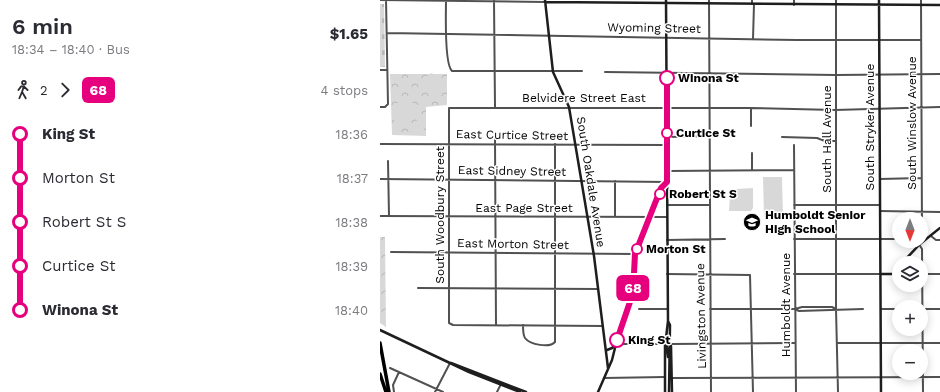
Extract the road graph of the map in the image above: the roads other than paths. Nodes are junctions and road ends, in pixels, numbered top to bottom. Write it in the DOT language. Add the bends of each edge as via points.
graph roads {
  1 [pos="380,0"];
  2 [pos="386,0"];
  3 [pos="404,0"];
  4 [pos="441,0"];
  5 [pos="669,0"];
  6 [pos="752,0"];
  7 [pos="794,0"];
  8 [pos="836,0"];
  9 [pos="878,0"];
  10 [pos="920,0"];
  11 [pos="446,1"];
  12 [pos="494,1"];
  13 [pos="545,1"];
  14 [pos="666,2"];
  15 [pos="709,2"];
  16 [pos="753,4"];
  17 [pos="794,5"];
  18 [pos="836,5"];
  19 [pos="879,6"];
  20 [pos="921,6"];
  21 [pos="940,6"];
  22 [pos="387,34"];
  23 [pos="446,34"];
  24 [pos="494,35"];
  25 [pos="548,35"];
  26 [pos="667,37"];
  27 [pos="709,38"];
  28 [pos="753,39"];
  29 [pos="878,40"];
  30 [pos="920,40"];
  31 [pos="836,41"];
  32 [pos="380,70"];
  33 [pos="387,70"];
  34 [pos="582,71"];
  35 [pos="495,72"];
  36 [pos="553,72"];
  37 [pos="605,72"];
  38 [pos="667,72"];
  39 [pos="709,73"];
  40 [pos="921,74"];
  41 [pos="940,74"];
  42 [pos="836,75"];
  43 [pos="879,75"];
  44 [pos="380,107"];
  45 [pos="495,107"];
  46 [pos="569,107"];
  47 [pos="940,107"];
  48 [pos="449,108"];
  49 [pos="667,108"];
  50 [pos="709,108"];
  51 [pos="751,108"];
  52 [pos="921,108"];
  53 [pos="879,109"];
  54 [pos="835,110"];
  55 [pos="751,126"];
  56 [pos="709,136"];
  57 [pos="667,137"];
  58 [pos="782,137"];
  59 [pos="495,140"];
  60 [pos="836,141"];
  61 [pos="449,143"];
  62 [pos="380,144"];
  63 [pos="496,144"];
  64 [pos="555,144"];
  65 [pos="576,145"];
  66 [pos="667,145"];
  67 [pos="794,145"];
  68 [pos="752,153"];
  69 [pos="388,161"];
  70 [pos="709,170"];
  71 [pos="752,170"];
  72 [pos="794,170"];
  73 [pos="667,171"];
  74 [pos="921,178"];
  75 [pos="380,179"];
  76 [pos="389,179"];
  77 [pos="879,179"];
  78 [pos="448,180"];
  79 [pos="495,180"];
  80 [pos="555,181"];
  81 [pos="581,181"];
  82 [pos="615,181"];
  83 [pos="667,182"];
  84 [pos="667,190"];
  85 [pos="661,191"];
  86 [pos="667,205"];
  87 [pos="709,205"];
  88 [pos="794,205"];
  89 [pos="836,205"];
  90 [pos="879,205"];
  91 [pos="879,210"];
  92 [pos="922,212"];
  93 [pos="928,212"];
  94 [pos="940,212"];
  95 [pos="380,216"];
  96 [pos="389,216"];
  97 [pos="448,216"];
  98 [pos="495,216"];
  99 [pos="555,217"];
  100 [pos="587,217"];
  101 [pos="615,217"];
  102 [pos="650,217"];
  103 [pos="667,217"];
  104 [pos="940,228"];
  105 [pos="931,236"];
  106 [pos="928,238"];
  107 [pos="725,239"];
  108 [pos="794,239"];
  109 [pos="667,240"];
  110 [pos="709,240"];
  111 [pos="836,240"];
  112 [pos="880,240"];
  113 [pos="892,240"];
  114 [pos="940,240"];
  115 [pos="916,248"];
  116 [pos="391,252"];
  117 [pos="448,252"];
  118 [pos="496,253"];
  119 [pos="555,253"];
  120 [pos="593,254"];
  121 [pos="635,254"];
  122 [pos="909,256"];
  123 [pos="667,274"];
  124 [pos="794,274"];
  125 [pos="837,274"];
  126 [pos="880,274"];
  127 [pos="892,274"];
  128 [pos="928,274"];
  129 [pos="940,274"];
  130 [pos="709,275"];
  131 [pos="418,288"];
  132 [pos="448,288"];
  133 [pos="496,289"];
  134 [pos="555,289"];
  135 [pos="598,289"];
  136 [pos="752,308"];
  137 [pos="639,309"];
  138 [pos="668,309"];
  139 [pos="710,309"];
  140 [pos="795,309"];
  141 [pos="836,309"];
  142 [pos="863,309"];
  143 [pos="880,309"];
  144 [pos="892,309"];
  145 [pos="928,309"];
  146 [pos="940,309"];
  147 [pos="496,325"];
  148 [pos="523,325"];
  149 [pos="555,326"];
  150 [pos="603,326"];
  151 [pos="380,330"];
  152 [pos="922,336"];
  153 [pos="668,338"];
  154 [pos="380,343"];
  155 [pos="710,343"];
  156 [pos="752,343"];
  157 [pos="794,343"];
  158 [pos="837,343"];
  159 [pos="880,343"];
  160 [pos="940,343"];
  161 [pos="616,344"];
  162 [pos="665,344"];
  163 [pos="671,344"];
  164 [pos="922,344"];
  165 [pos="607,350"];
  166 [pos="451,363"];
  167 [pos="390,368"];
  168 [pos="608,368"];
  169 [pos="399,372"];
  170 [pos="380,374"];
  171 [pos="665,377"];
  172 [pos="928,377"];
  173 [pos="940,377"];
  174 [pos="604,378"];
  175 [pos="672,378"];
  176 [pos="711,378"];
  177 [pos="753,378"];
  178 [pos="796,378"];
  179 [pos="838,378"];
  180 [pos="880,378"];
  181 [pos="892,378"];
  182 [pos="923,380"];
  183 [pos="501,383"];
  184 [pos="437,389"];
  185 [pos="386,392"];
  186 [pos="389,392"];
  187 [pos="394,392"];
  188 [pos="435,392"];
  189 [pos="443,392"];
  190 [pos="497,392"];
  191 [pos="520,392"];
  192 [pos="526,392"];
  193 [pos="598,392"];
  194 [pos="665,392"];
  195 [pos="670,392"];
  196 [pos="711,392"];
  197 [pos="754,392"];
  198 [pos="796,392"];
  199 [pos="838,392"];
  200 [pos="881,392"];
  201 [pos="923,392"];
  1 -- 2 [label="street"];
  2 -- 3 [label="street"];
  2 -- 22 [label="street"];
  3 -- 4 [label="street"];
  4 -- 11 [label="street"];
  5 -- 14 [label="street"];
  6 -- 16 [label="street"];
  7 -- 17 [label="street"];
  8 -- 18 [label="street, South Hall Avenue"];
  9 -- 19 [label="street, South Stryker Avenue"];
  10 -- 20 [label="street, South Winslow Avenue"];
  11 -- 12 [label="street"];
  11 -- 23 [label="street"];
  12 -- 13 [label="street"];
  12 -- 24 [label="street"];
  13 -- 14 [label="street"];
  13 -- 25 [label="street, South Oakdale Avenue"];
  14 -- 15 [label="street"];
  14 -- 26 [label="street"];
  15 -- 16 [label="street"];
  15 -- 27 [label="street, Livingston Avenue"];
  16 -- 17 [label="street"];
  16 -- 28 [label="street"];
  17 -- 18 [label="street"];
  18 -- 19 [label="street"];
  18 -- 31 [label="street, South Hall Avenue"];
  19 -- 20 [label="street"];
  19 -- 29 [label="street, South Stryker Avenue"];
  20 -- 21 [label="street"];
  20 -- 30 [label="street, South Winslow Avenue"];
  22 -- 23 [label="street, Wyoming Street"];
  22 -- 33 [label="street"];
  23 -- 24 [label="street, Wyoming Street"];
  23 -- 35 [label="street" via="446,60 450,69"];
  24 -- 25 [label="street, Wyoming Street"];
  24 -- 35 [label="street"];
  25 -- 26 [label="street, Wyoming Street"];
  25 -- 36 [label="street, South Oakdale Avenue"];
  26 -- 27 [label="street, Wyoming Street"];
  26 -- 38 [label="street"];
  27 -- 28 [label="street, Wyoming Street"];
  27 -- 39 [label="street, Livingston Avenue"];
  28 -- 31 [label="street, Wyoming Street"];
  29 -- 30 [label="street, Wyoming Street"];
  29 -- 31 [label="street, Wyoming Street"];
  29 -- 43 [label="street, South Stryker Avenue"];
  30 -- 40 [label="street, South Winslow Avenue"];
  31 -- 42 [label="street, South Hall Avenue"];
  32 -- 33 [label="street"];
  33 -- 44 [label="street" via="387,105"];
  34 -- 36 [label="street"];
  35 -- 36 [label="street"];
  35 -- 45 [label="street"];
  36 -- 46 [label="street, South Oakdale Avenue"];
  37 -- 38 [label="street"];
  38 -- 39 [label="street"];
  38 -- 49 [label="street"];
  39 -- 42 [label="street"];
  39 -- 50 [label="street, Livingston Avenue"];
  40 -- 41 [label="street"];
  40 -- 43 [label="street"];
  40 -- 52 [label="street, South Winslow Avenue"];
  42 -- 43 [label="street"];
  42 -- 54 [label="street, South Hall Avenue"];
  43 -- 53 [label="street, South Stryker Avenue"];
  45 -- 46 [label="street, Belvidere Street East"];
  45 -- 48 [label="street, Belvidere Street East"];
  46 -- 49 [label="street, Belvidere Street East"];
  46 -- 65 [label="street, South Oakdale Avenue"];
  47 -- 52 [label="street, Belvidere Street East"];
  48 -- 61 [label="street, South Woodbury Street"];
  49 -- 50 [label="street, Belvidere Street East"];
  49 -- 57 [label="street"];
  50 -- 51 [label="street, Belvidere Street East"];
  50 -- 56 [label="street, Livingston Avenue"];
  51 -- 54 [label="street, Belvidere Street East"];
  51 -- 55 [label="street"];
  52 -- 53 [label="street, Belvidere Street East"];
  52 -- 74 [label="street, South Winslow Avenue"];
  53 -- 54 [label="street, Belvidere Street East"];
  53 -- 77 [label="street, South Stryker Avenue"];
  54 -- 60 [label="street, South Hall Avenue"];
  56 -- 57 [label="street"];
  56 -- 70 [label="street, Livingston Avenue"];
  57 -- 66 [label="street"];
  58 -- 60 [label="street"];
  59 -- 63 [label="street"];
  60 -- 89 [label="street, South Hall Avenue"];
  61 -- 62 [label="street, East Curtice Street"];
  61 -- 63 [label="street, East Curtice Street"];
  61 -- 78 [label="street, South Woodbury Street"];
  63 -- 64 [label="street, East Curtice Street"];
  63 -- 79 [label="street"];
  64 -- 65 [label="street, East Curtice Street"];
  64 -- 80 [label="street"];
  65 -- 66 [label="street, East Curtice Street"];
  65 -- 81 [label="street, South Oakdale Avenue"];
  66 -- 73 [label="street"];
  67 -- 72 [label="street, Humboldt Avenue"];
  68 -- 71 [label="street"];
  69 -- 76 [label="street"];
  70 -- 71 [label="street"];
  70 -- 73 [label="street"];
  70 -- 87 [label="street, Livingston Avenue"];
  71 -- 72 [label="street"];
  72 -- 88 [label="street, Humboldt Avenue"];
  73 -- 83 [label="street"];
  74 -- 77 [label="street"];
  74 -- 92 [label="street, South Winslow Avenue"];
  75 -- 76 [label="street, East Sidney Street"];
  76 -- 78 [label="street, East Sidney Street"];
  76 -- 96 [label="street"];
  77 -- 90 [label="street, South Stryker Avenue"];
  78 -- 79 [label="street, East Sidney Street"];
  78 -- 97 [label="street, South Woodbury Street"];
  79 -- 80 [label="street, East Sidney Street"];
  79 -- 98 [label="street"];
  80 -- 81 [label="street, East Sidney Street"];
  80 -- 99 [label="street"];
  81 -- 82 [label="street, East Sidney Street"];
  81 -- 100 [label="street, South Oakdale Avenue"];
  82 -- 83 [label="street, East Sidney Street"];
  82 -- 101 [label="street"];
  83 -- 84 [label="street"];
  83 -- 85 [label="street" via="662,185"];
  84 -- 85 [label="street"];
  84 -- 86 [label="street"];
  85 -- 102 [label="street"];
  86 -- 87 [label="street"];
  86 -- 103 [label="street"];
  87 -- 110 [label="street, Livingston Avenue"];
  88 -- 89 [label="street"];
  88 -- 108 [label="street, Humboldt Avenue"];
  89 -- 90 [label="street"];
  89 -- 111 [label="street, South Hall Avenue"];
  90 -- 91 [label="street, South Stryker Avenue"];
  91 -- 92 [label="street"];
  91 -- 112 [label="street, South Stryker Avenue"];
  93 -- 94 [label="street"];
  95 -- 96 [label="street, East Page Street"];
  96 -- 97 [label="street, East Page Street"];
  97 -- 98 [label="street, East Page Street"];
  97 -- 117 [label="street, South Woodbury Street"];
  98 -- 99 [label="street, East Page Street"];
  98 -- 118 [label="street"];
  99 -- 100 [label="street, East Page Street"];
  99 -- 119 [label="street"];
  100 -- 101 [label="street, East Page Street"];
  100 -- 120 [label="street, South Oakdale Avenue"];
  101 -- 102 [label="street, East Page Street"];
  102 -- 103 [label="street, East Page Street"];
  102 -- 121 [label="street"];
  103 -- 109 [label="street"];
  104 -- 105 [label="street"];
  105 -- 106 [label="street"];
  105 -- 114 [label="street"];
  107 -- 110 [label="street"];
  108 -- 111 [label="street"];
  108 -- 124 [label="street, Humboldt Avenue"];
  109 -- 110 [label="street"];
  109 -- 123 [label="street"];
  110 -- 130 [label="street, Livingston Avenue"];
  111 -- 112 [label="street"];
  111 -- 125 [label="street, South Hall Avenue"];
  112 -- 113 [label="street"];
  112 -- 126 [label="street, South Stryker Avenue"];
  115 -- 122 [label="street"];
  116 -- 117 [label="street, East Morton Street"];
  117 -- 118 [label="street, East Morton Street"];
  117 -- 132 [label="street, South Woodbury Street"];
  118 -- 119 [label="street, East Morton Street"];
  118 -- 133 [label="street"];
  119 -- 120 [label="street, East Morton Street"];
  119 -- 134 [label="street"];
  120 -- 121 [label="street, East Morton Street"];
  120 -- 135 [label="street, South Oakdale Avenue"];
  121 -- 161 [label="street" via="633,293"];
  123 -- 130 [label="street"];
  123 -- 138 [label="street"];
  124 -- 125 [label="street"];
  124 -- 140 [label="street, Humboldt Avenue"];
  125 -- 126 [label="street"];
  125 -- 141 [label="street, South Hall Avenue"];
  126 -- 127 [label="street"];
  126 -- 143 [label="street, South Stryker Avenue"];
  128 -- 129 [label="street"];
  130 -- 136 [label="street" via="750,275"];
  130 -- 139 [label="street, Livingston Avenue"];
  131 -- 132 [label="street"];
  132 -- 133 [label="street"];
  132 -- 147 [label="street, South Woodbury Street" via="449,323"];
  133 -- 134 [label="street"];
  133 -- 147 [label="street"];
  134 -- 135 [label="street"];
  134 -- 149 [label="street"];
  135 -- 150 [label="street, South Oakdale Avenue"];
  136 -- 139 [label="street"];
  136 -- 140 [label="street"];
  136 -- 156 [label="street"];
  137 -- 138 [label="street"];
  138 -- 153 [label="street"];
  139 -- 155 [label="street, Livingston Avenue"];
  140 -- 141 [label="street"];
  140 -- 157 [label="street, Humboldt Avenue"];
  141 -- 142 [label="street"];
  141 -- 158 [label="street, South Hall Avenue"];
  143 -- 144 [label="street"];
  143 -- 159 [label="street, South Stryker Avenue"];
  145 -- 146 [label="street"];
  147 -- 148 [label="street"];
  148 -- 149 [label="street"];
  148 -- 149 [label="street" via="526,339 549,345 555,342"];
  149 -- 150 [label="street"];
  150 -- 165 [label="street, South Oakdale Avenue"];
  151 -- 166 [label="street"];
  152 -- 164 [label="street"];
  153 -- 162 [label="street"];
  153 -- 163 [label="street"];
  153 -- 195 [label="street"];
  154 -- 186 [label="highway"];
  155 -- 156 [label="street"];
  155 -- 163 [label="street"];
  155 -- 176 [label="street, Livingston Avenue"];
  156 -- 157 [label="street"];
  156 -- 177 [label="street"];
  157 -- 178 [label="street, Humboldt Avenue"];
  158 -- 159 [label="street"];
  158 -- 179 [label="street, South Hall Avenue"];
  159 -- 164 [label="street"];
  159 -- 180 [label="street, South Stryker Avenue"];
  160 -- 164 [label="street"];
  161 -- 162 [label="street"];
  161 -- 165 [label="street"];
  161 -- 168 [label="street"];
  162 -- 171 [label="street"];
  163 -- 175 [label="street"];
  165 -- 168 [label="street, South Oakdale Avenue"];
  166 -- 183 [label="street"];
  166 -- 184 [label="street"];
  167 -- 169 [label="street"];
  168 -- 174 [label="street"];
  169 -- 184 [label="street"];
  169 -- 187 [label="street" via="393,385"];
  170 -- 185 [label="highway"];
  171 -- 174 [label="street"];
  171 -- 194 [label="street"];
  172 -- 173 [label="street"];
  174 -- 193 [label="street"];
  175 -- 176 [label="street"];
  175 -- 195 [label="street"];
  176 -- 177 [label="street"];
  176 -- 196 [label="street, Livingston Avenue"];
  177 -- 178 [label="street"];
  177 -- 197 [label="street"];
  178 -- 179 [label="street"];
  178 -- 198 [label="street, Humboldt Avenue"];
  179 -- 180 [label="street"];
  179 -- 199 [label="street, South Hall Avenue"];
  180 -- 181 [label="street"];
  180 -- 200 [label="street, South Stryker Avenue"];
  182 -- 201 [label="street"];
  183 -- 190 [label="street"];
  183 -- 191 [label="street"];
  183 -- 192 [label="street"];
  184 -- 188 [label="street"];
  184 -- 189 [label="street"];
}
